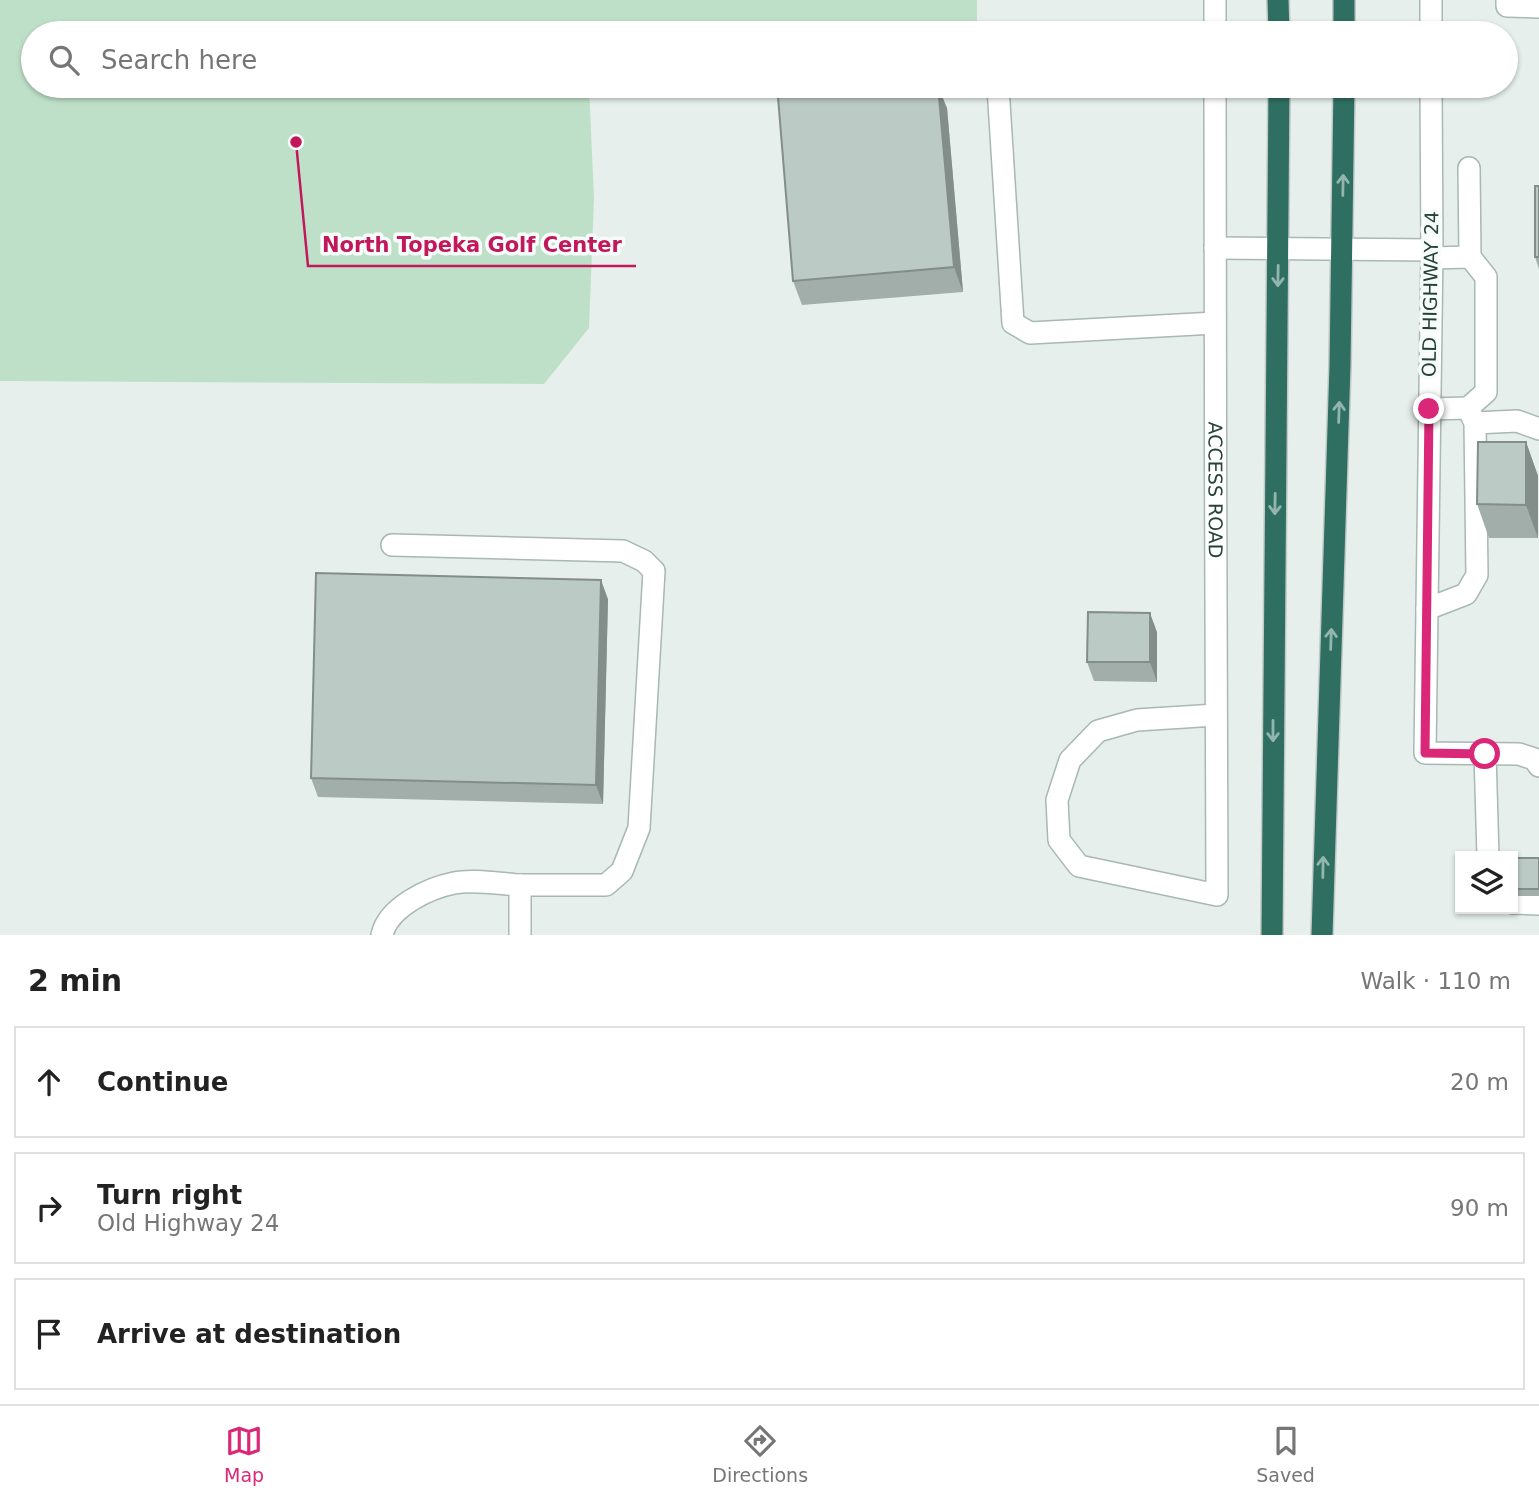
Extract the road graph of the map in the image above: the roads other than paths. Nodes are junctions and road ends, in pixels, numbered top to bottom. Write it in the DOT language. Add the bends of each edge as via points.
graph roads {
  1 [pos="1214,0"];
  2 [pos="1278,0"];
  3 [pos="1344,0"];
  4 [pos="1431,0"];
  5 [pos="1507,0"];
  6 [pos="1539,7"];
  7 [pos="1215,21"];
  8 [pos="1279,21"];
  9 [pos="1344,21"];
  10 [pos="1431,21"];
  11 [pos="999,98"];
  12 [pos="1215,98"];
  13 [pos="1279,98"];
  14 [pos="1344,98"];
  15 [pos="1431,98"];
  16 [pos="1469,168"];
  17 [pos="1469,209"];
  18 [pos="1431,211"];
  19 [pos="1215,248"];
  20 [pos="1279,248"];
  21 [pos="1342,248"];
  22 [pos="1432,254"];
  23 [pos="1470,257"];
  24 [pos="1215,323"];
  25 [pos="1429,409"];
  26 [pos="1472,416"];
  27 [pos="1539,429"];
  28 [pos="391,545"];
  29 [pos="1427,609"];
  30 [pos="1216,715"];
  31 [pos="1485,754"];
  32 [pos="1539,766"];
  33 [pos="1488,851"];
  34 [pos="520,885"];
  35 [pos="1518,903"];
  36 [pos="1539,904"];
  37 [pos="382,935"];
  38 [pos="520,935"];
  39 [pos="1272,935"];
  40 [pos="1322,935"];
  1 -- 7 [label="street"];
  2 -- 8 [label="highway"];
  3 -- 9 [label="highway"];
  4 -- 10 [label="street"];
  5 -- 6 [label="street" via="1507,6"];
  11 -- 24 [label="street" via="1013,323 1030,333"];
  12 -- 19 [label="street, ACCESS ROAD"];
  13 -- 20 [label="highway"];
  21 -- 14 [label="highway, one-way"];
  15 -- 18 [label="street, OLD HIGHWAY 24"];
  16 -- 17 [label="street"];
  17 -- 18 [label="street"];
  17 -- 23 [label="street"];
  18 -- 22 [label="street, OLD HIGHWAY 24"];
  19 -- 20 [label="street"];
  19 -- 24 [label="street, ACCESS ROAD"];
  20 -- 21 [label="street"];
  20 -- 39 [label="highway, one-way"];
  21 -- 22 [label="street"];
  40 -- 21 [label="highway, one-way"];
  22 -- 23 [label="street"];
  22 -- 25 [label="street, OLD HIGHWAY 24"];
  23 -- 26 [label="street" via="1486,277 1486,393"];
  24 -- 30 [label="street, ACCESS ROAD"];
  25 -- 26 [label="street"];
  25 -- 29 [label="street, OLD HIGHWAY 24"];
  26 -- 27 [label="street" via="1517,421"];
  26 -- 29 [label="street" via="1477,575 1466,594"];
  28 -- 34 [label="street" via="623,551 645,561 654,571 639,828 622,871 606,885"];
  29 -- 31 [label="street, OLD HIGHWAY 24" via="1425,753"];
  30 -- 30 [label="street, ACCESS ROAD" via="1217,895 1079,866 1059,840 1057,800 1070,760 1098,731 1137,720"];
  31 -- 32 [label="street" via="1519,754"];
  31 -- 33 [label="street"];
  34 -- 37 [label="street" via="456,882 424,893 391,917"];
  34 -- 38 [label="street"];
  35 -- 36 [label="street"];
}
